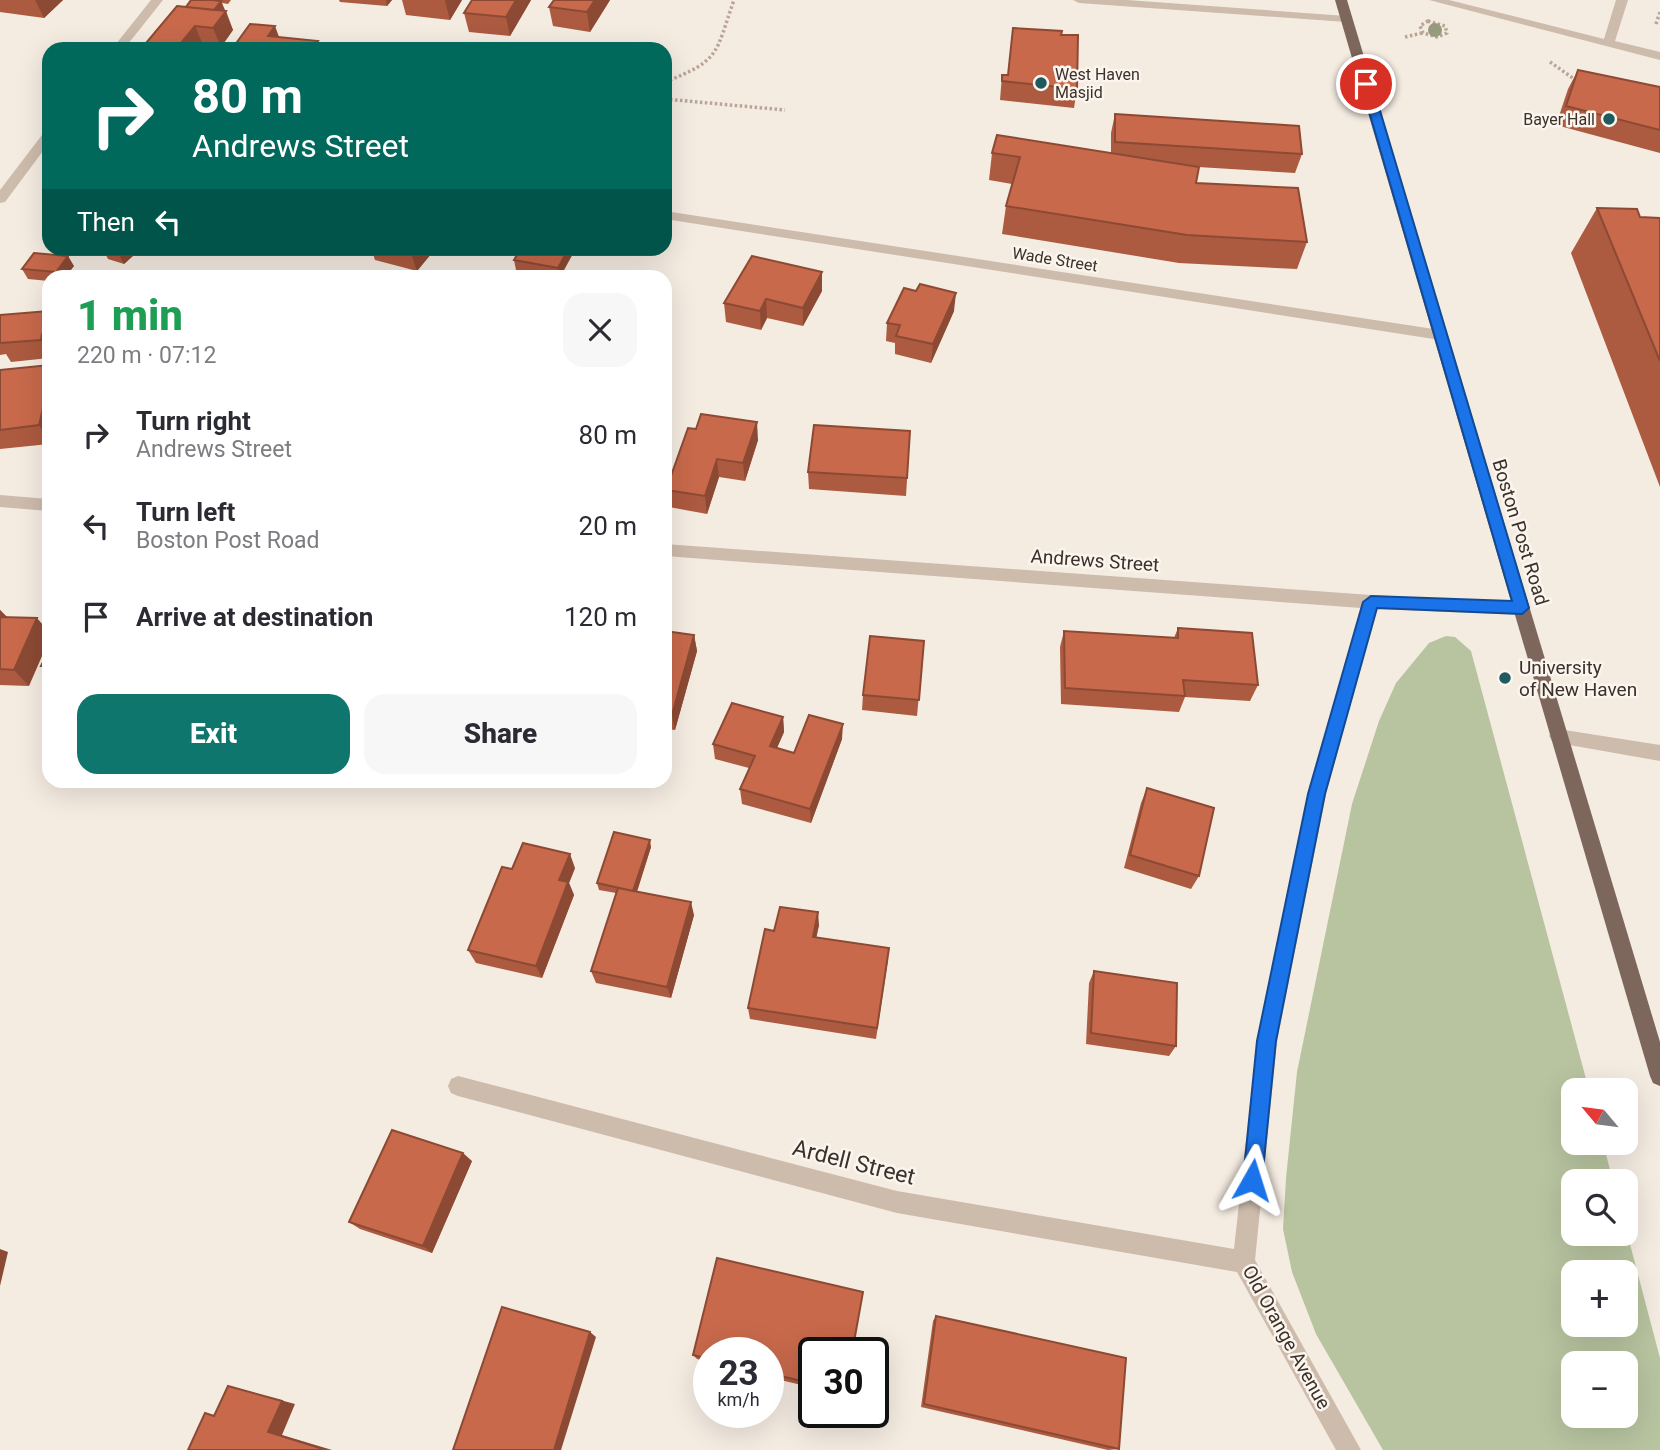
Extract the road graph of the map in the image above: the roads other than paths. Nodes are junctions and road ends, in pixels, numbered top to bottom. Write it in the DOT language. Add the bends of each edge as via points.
graph roads {
  1 [pos="157,0"];
  2 [pos="1079,0"];
  3 [pos="1341,0"];
  4 [pos="1435,0"];
  5 [pos="1622,0"];
  6 [pos="1346,19"];
  7 [pos="124,42"];
  8 [pos="1608,44"];
  9 [pos="1660,56"];
  10 [pos="42,143"];
  11 [pos="0,199"];
  12 [pos="672,216"];
  13 [pos="1440,335"];
  14 [pos="0,501"];
  15 [pos="42,504"];
  16 [pos="672,551"];
  17 [pos="1371,602"];
  18 [pos="1522,608"];
  19 [pos="1558,736"];
  20 [pos="1660,753"];
  21 [pos="1660,1076"];
  22 [pos="458,1086"];
  23 [pos="1244,1262"];
  24 [pos="1349,1450"];
  1 -- 7 [label="street"];
  2 -- 6 [label="street"];
  3 -- 6 [label="main road, Boston Post Road"];
  4 -- 8 [label="street"];
  5 -- 8 [label="street"];
  6 -- 13 [label="main road, Boston Post Road"];
  8 -- 9 [label="street"];
  10 -- 11 [label="street"];
  12 -- 13 [label="street, Wade Street"];
  13 -- 18 [label="main road, Boston Post Road"];
  14 -- 15 [label="street"];
  16 -- 17 [label="street, Andrews Street"];
  17 -- 18 [label="street, Andrews Street"];
  17 -- 23 [label="street, Old Orange Avenue" via="1317,794 1266,1041"];
  18 -- 19 [label="main road, Boston Post Road"];
  19 -- 20 [label="street"];
  19 -- 21 [label="main road, Boston Post Road"];
  22 -- 23 [label="street, Ardell Street" via="897,1202"];
  23 -- 24 [label="street, Old Orange Avenue"];
}
